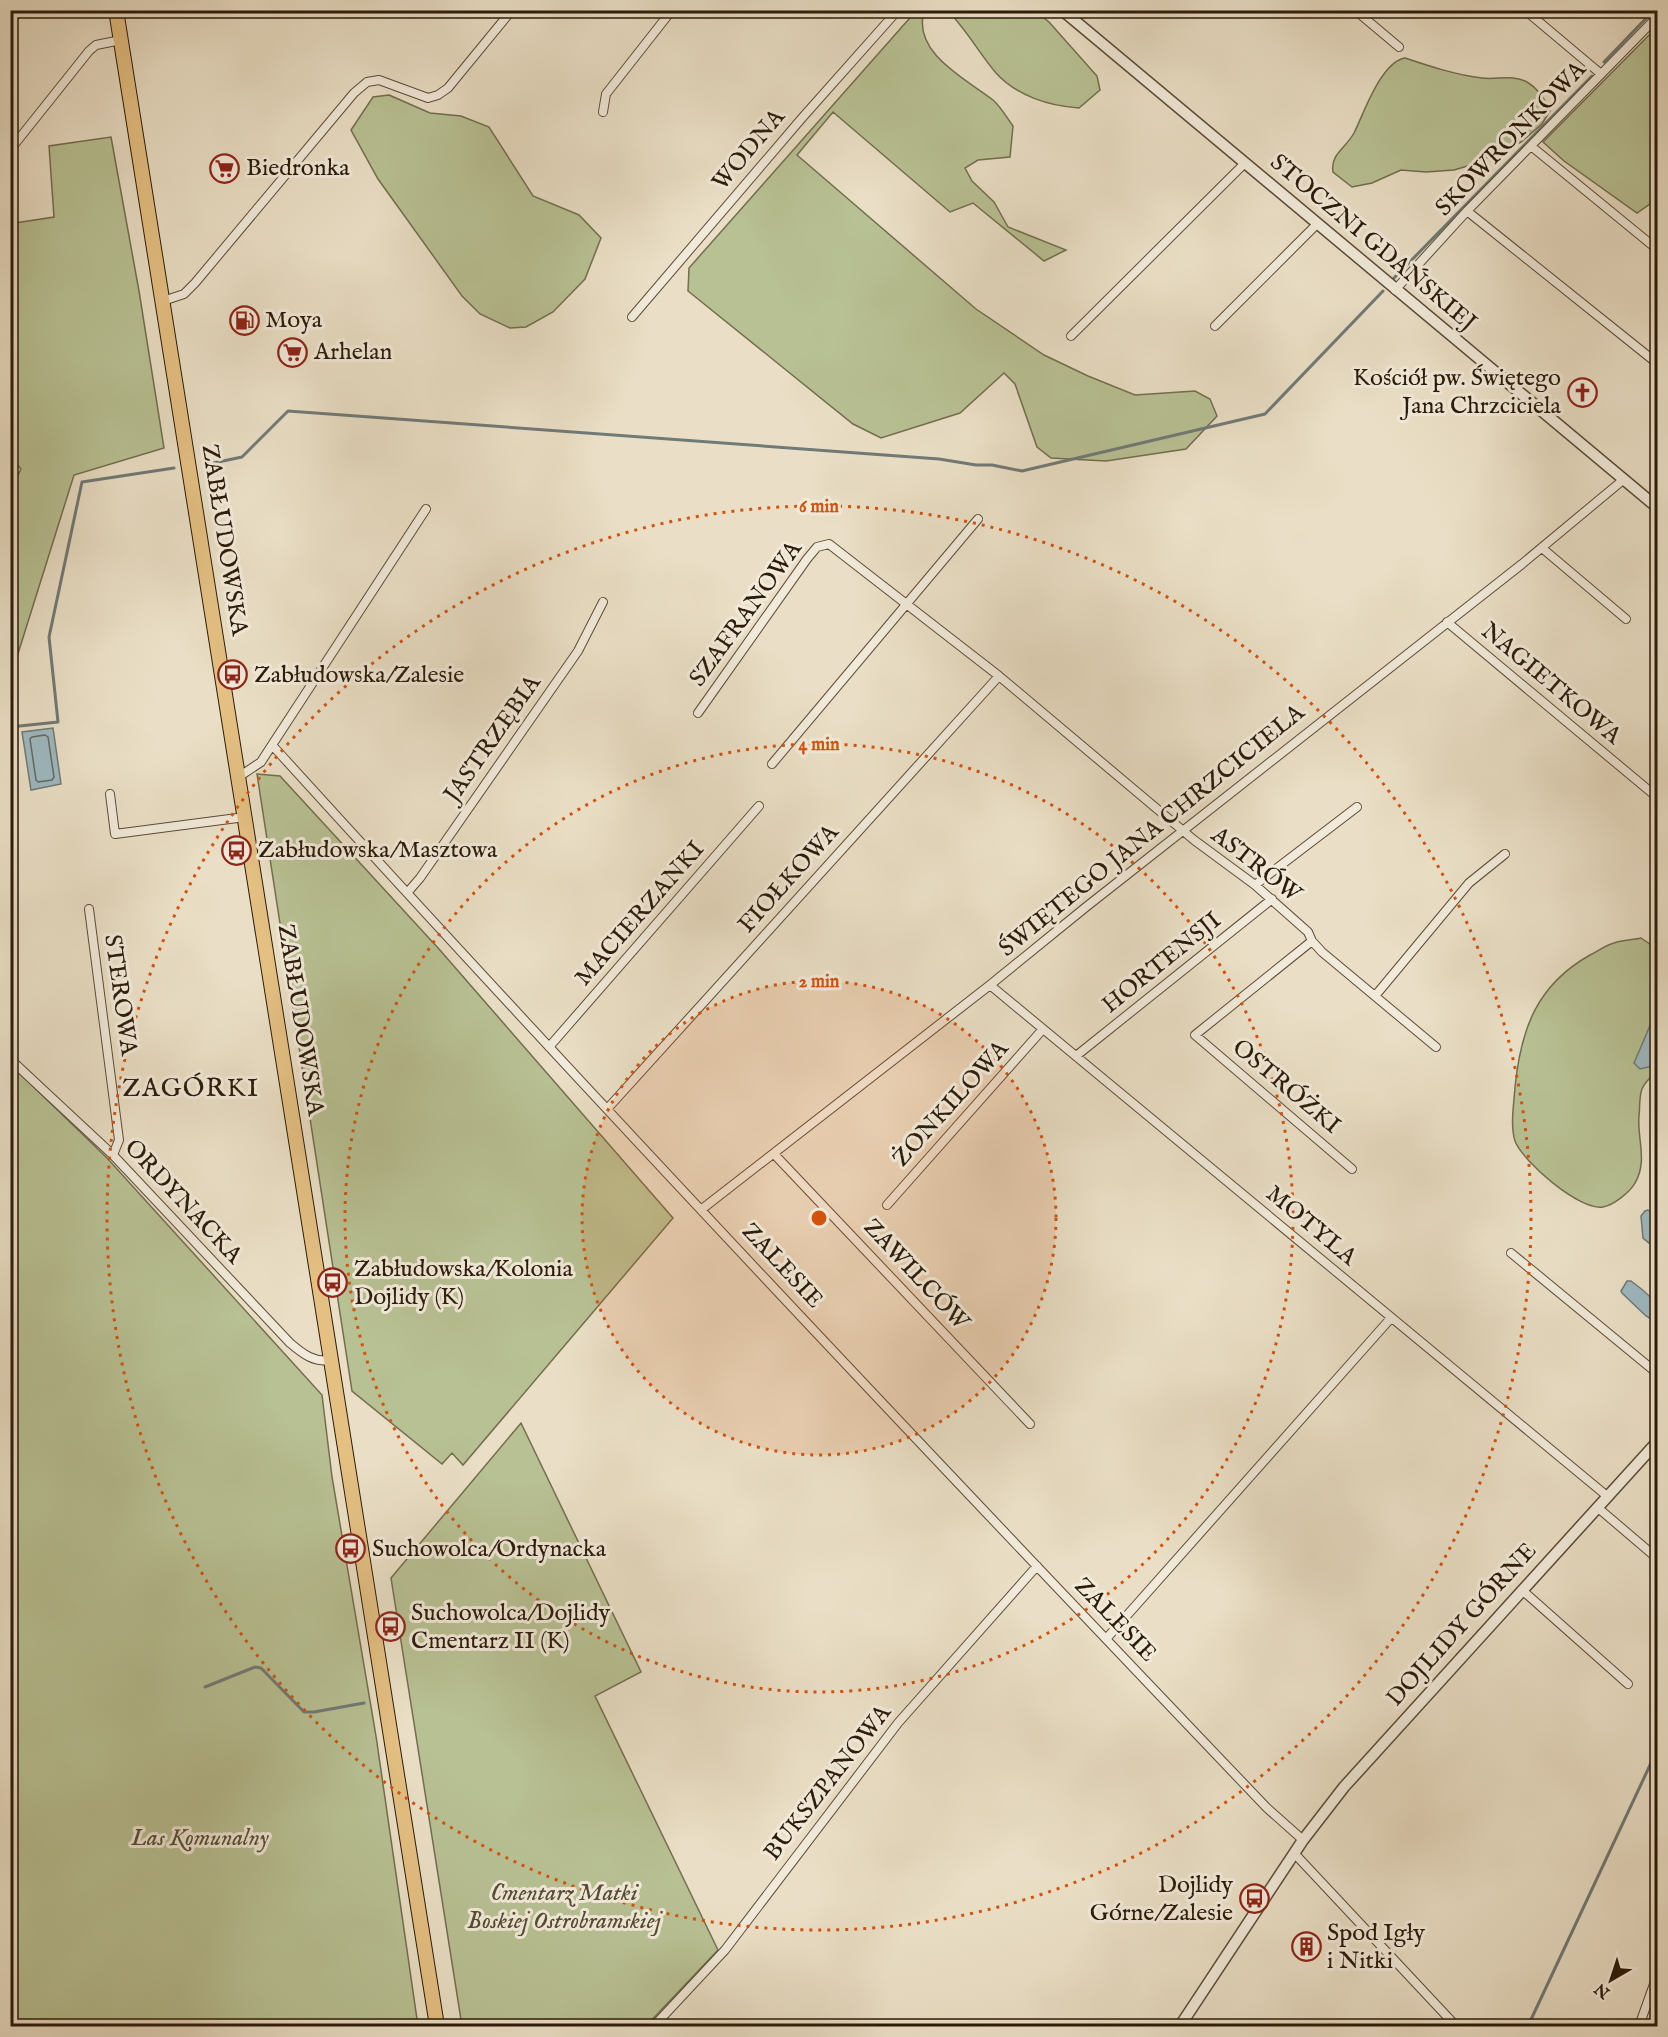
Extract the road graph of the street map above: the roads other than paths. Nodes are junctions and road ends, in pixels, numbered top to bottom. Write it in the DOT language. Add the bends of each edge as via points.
graph roads {
  1 [pos="116,10"];
  2 [pos="512,10"];
  3 [pos="672,10"];
  4 [pos="898,10"];
  5 [pos="1062,10"];
  6 [pos="1355,10"];
  7 [pos="1525,10"];
  8 [pos="1658,16"];
  9 [pos="121,40"];
  10 [pos="1399,47"];
  11 [pos="1601,74"];
  12 [pos="603,112"];
  13 [pos="1531,146"];
  14 [pos="10,150"];
  15 [pos="1245,163"];
  16 [pos="1467,211"];
  17 [pos="1317,224"];
  18 [pos="1658,250"];
  19 [pos="1395,290"];
  20 [pos="163,301"];
  21 [pos="632,317"];
  22 [pos="1215,326"];
  23 [pos="1071,336"];
  24 [pos="1658,364"];
  25 [pos="1623,480"];
  26 [pos="1658,508"];
  27 [pos="426,509"];
  28 [pos="978,519"];
  29 [pos="830,544"];
  30 [pos="1542,548"];
  31 [pos="603,602"];
  32 [pos="906,605"];
  33 [pos="1626,619"];
  34 [pos="1447,622"];
  35 [pos="999,676"];
  36 [pos="698,713"];
  37 [pos="272,745"];
  38 [pos="772,764"];
  39 [pos="240,776"];
  40 [pos="111,794"];
  41 [pos="1658,798"];
  42 [pos="759,806"];
  43 [pos="1357,807"];
  44 [pos="245,817"];
  45 [pos="1183,830"];
  46 [pos="1505,854"];
  47 [pos="1255,885"];
  48 [pos="407,893"];
  49 [pos="1272,899"];
  50 [pos="89,909"];
  51 [pos="1312,941"];
  52 [pos="990,985"];
  53 [pos="1375,996"];
  54 [pos="1043,1029"];
  55 [pos="549,1047"];
  56 [pos="1436,1047"];
  57 [pos="1076,1056"];
  58 [pos="10,1059"];
  59 [pos="608,1108"];
  60 [pos="774,1154"];
  61 [pos="113,1155"];
  62 [pos="1352,1168"];
  63 [pos="887,1205"];
  64 [pos="702,1209"];
  65 [pos="1511,1253"];
  66 [pos="1391,1318"];
  67 [pos="332,1360"];
  68 [pos="1658,1374"];
  69 [pos="1030,1424"];
  70 [pos="1658,1441"];
  71 [pos="1607,1496"];
  72 [pos="1597,1507"];
  73 [pos="1658,1559"];
  74 [pos="1036,1566"];
  75 [pos="1522,1590"];
  76 [pos="1106,1639"];
  77 [pos="1628,1684"];
  78 [pos="1303,1840"];
  79 [pos="1294,1853"];
  80 [pos="1658,1973"];
  81 [pos="437,2026"];
  82 [pos="654,2026"];
  83 [pos="1180,2026"];
  84 [pos="1456,2026"];
  85 [pos="1639,2026"];
  1 -- 9 [label="highway, ZABŁUDOWSKA"];
  2 -- 20 [label="street" via="438,95 428,98 379,80 367,82 195,284 184,294"];
  3 -- 12 [label="street" via="606,94"];
  4 -- 21 [label="street, WODNA"];
  5 -- 15 [label="street, STOCZNI GDAŃSKIEJ"];
  6 -- 10 [label="street"];
  7 -- 11 [label="street"];
  8 -- 11 [label="street, SKOWRONKOWA"];
  9 -- 14 [label="street" via="96,45 89,51"];
  9 -- 20 [label="highway, ZABŁUDOWSKA"];
  11 -- 13 [label="street, SKOWRONKOWA"];
  13 -- 16 [label="street, SKOWRONKOWA"];
  13 -- 18 [label="street"];
  15 -- 17 [label="street, STOCZNI GDAŃSKIEJ"];
  15 -- 23 [label="street"];
  16 -- 19 [label="street, SKOWRONKOWA"];
  16 -- 24 [label="street"];
  17 -- 19 [label="street, STOCZNI GDAŃSKIEJ"];
  17 -- 22 [label="street"];
  19 -- 25 [label="street, STOCZNI GDAŃSKIEJ"];
  20 -- 39 [label="highway, ZABŁUDOWSKA"];
  25 -- 26 [label="street, STOCZNI GDAŃSKIEJ"];
  25 -- 30 [label="street, ŚWIĘTEGO JANA CHRZCICIELA"];
  27 -- 37 [label="street"];
  28 -- 32 [label="street"];
  29 -- 32 [label="street, ASTRÓW"];
  29 -- 36 [label="street, SZAFRANOWA" via="817,547 807,559"];
  30 -- 33 [label="street"];
  30 -- 34 [label="street, ŚWIĘTEGO JANA CHRZCICIELA"];
  31 -- 48 [label="street, JASTRZĘBIA" via="578,651"];
  32 -- 35 [label="street, ASTRÓW"];
  32 -- 38 [label="street"];
  34 -- 41 [label="street, NAGIETKOWA"];
  34 -- 45 [label="street, ŚWIĘTEGO JANA CHRZCICIELA"];
  35 -- 45 [label="street, ASTRÓW"];
  35 -- 59 [label="street, FIOŁKOWA"];
  37 -- 39 [label="street" via="261,762"];
  37 -- 48 [label="street, ZALESIE"];
  39 -- 44 [label="highway, ZABŁUDOWSKA"];
  40 -- 44 [label="street" via="115,834"];
  42 -- 55 [label="street, MACIERZANKI"];
  43 -- 47 [label="street"];
  44 -- 67 [label="highway, ZABŁUDOWSKA"];
  45 -- 47 [label="street, ASTRÓW"];
  45 -- 52 [label="street, ŚWIĘTEGO JANA CHRZCICIELA"];
  46 -- 53 [label="street" via="1469,883"];
  47 -- 49 [label="street, ASTRÓW"];
  48 -- 55 [label="street, ZALESIE"];
  49 -- 51 [label="street, ASTRÓW" via="1308,932"];
  49 -- 57 [label="street, HORTENSJI"];
  50 -- 61 [label="street, STEROWA" via="119,1140"];
  51 -- 53 [label="street, ASTRÓW"];
  51 -- 62 [label="street, OSTRÓŻKI" via="1195,1035"];
  52 -- 54 [label="street, MOTYLA"];
  52 -- 60 [label="street, ŚWIĘTEGO JANA CHRZCICIELA"];
  53 -- 56 [label="street, ASTRÓW"];
  54 -- 57 [label="street, MOTYLA"];
  54 -- 63 [label="street, ŻONKILOWA"];
  55 -- 59 [label="street, ZALESIE"];
  57 -- 66 [label="street, MOTYLA"];
  58 -- 61 [label="street, ORDYNACKA"];
  59 -- 64 [label="street, ZALESIE"];
  60 -- 64 [label="street, ŚWIĘTEGO JANA CHRZCICIELA"];
  60 -- 69 [label="street, ZAWILCÓW"];
  61 -- 67 [label="street, ORDYNACKA" via="290,1343 314,1360"];
  64 -- 74 [label="street, ZALESIE"];
  65 -- 68 [label="street"];
  66 -- 71 [label="street, MOTYLA"];
  66 -- 76 [label="street"];
  67 -- 81 [label="highway, ZABŁUDOWSKA"];
  70 -- 71 [label="street, DOJLIDY GÓRNE"];
  71 -- 72 [label="street, DOJLIDY GÓRNE"];
  72 -- 73 [label="street"];
  72 -- 75 [label="street, DOJLIDY GÓRNE"];
  74 -- 76 [label="street, ZALESIE"];
  74 -- 82 [label="street, BUKSZPANOWA" via="898,1723 724,1950"];
  75 -- 77 [label="street"];
  75 -- 78 [label="street, DOJLIDY GÓRNE" via="1344,1787"];
  76 -- 78 [label="street, ZALESIE" via="1267,1808"];
  78 -- 79 [label="street, DOJLIDY GÓRNE"];
  79 -- 83 [label="street, DOJLIDY GÓRNE"];
  79 -- 84 [label="street"];
  80 -- 85 [label="street"];
}
